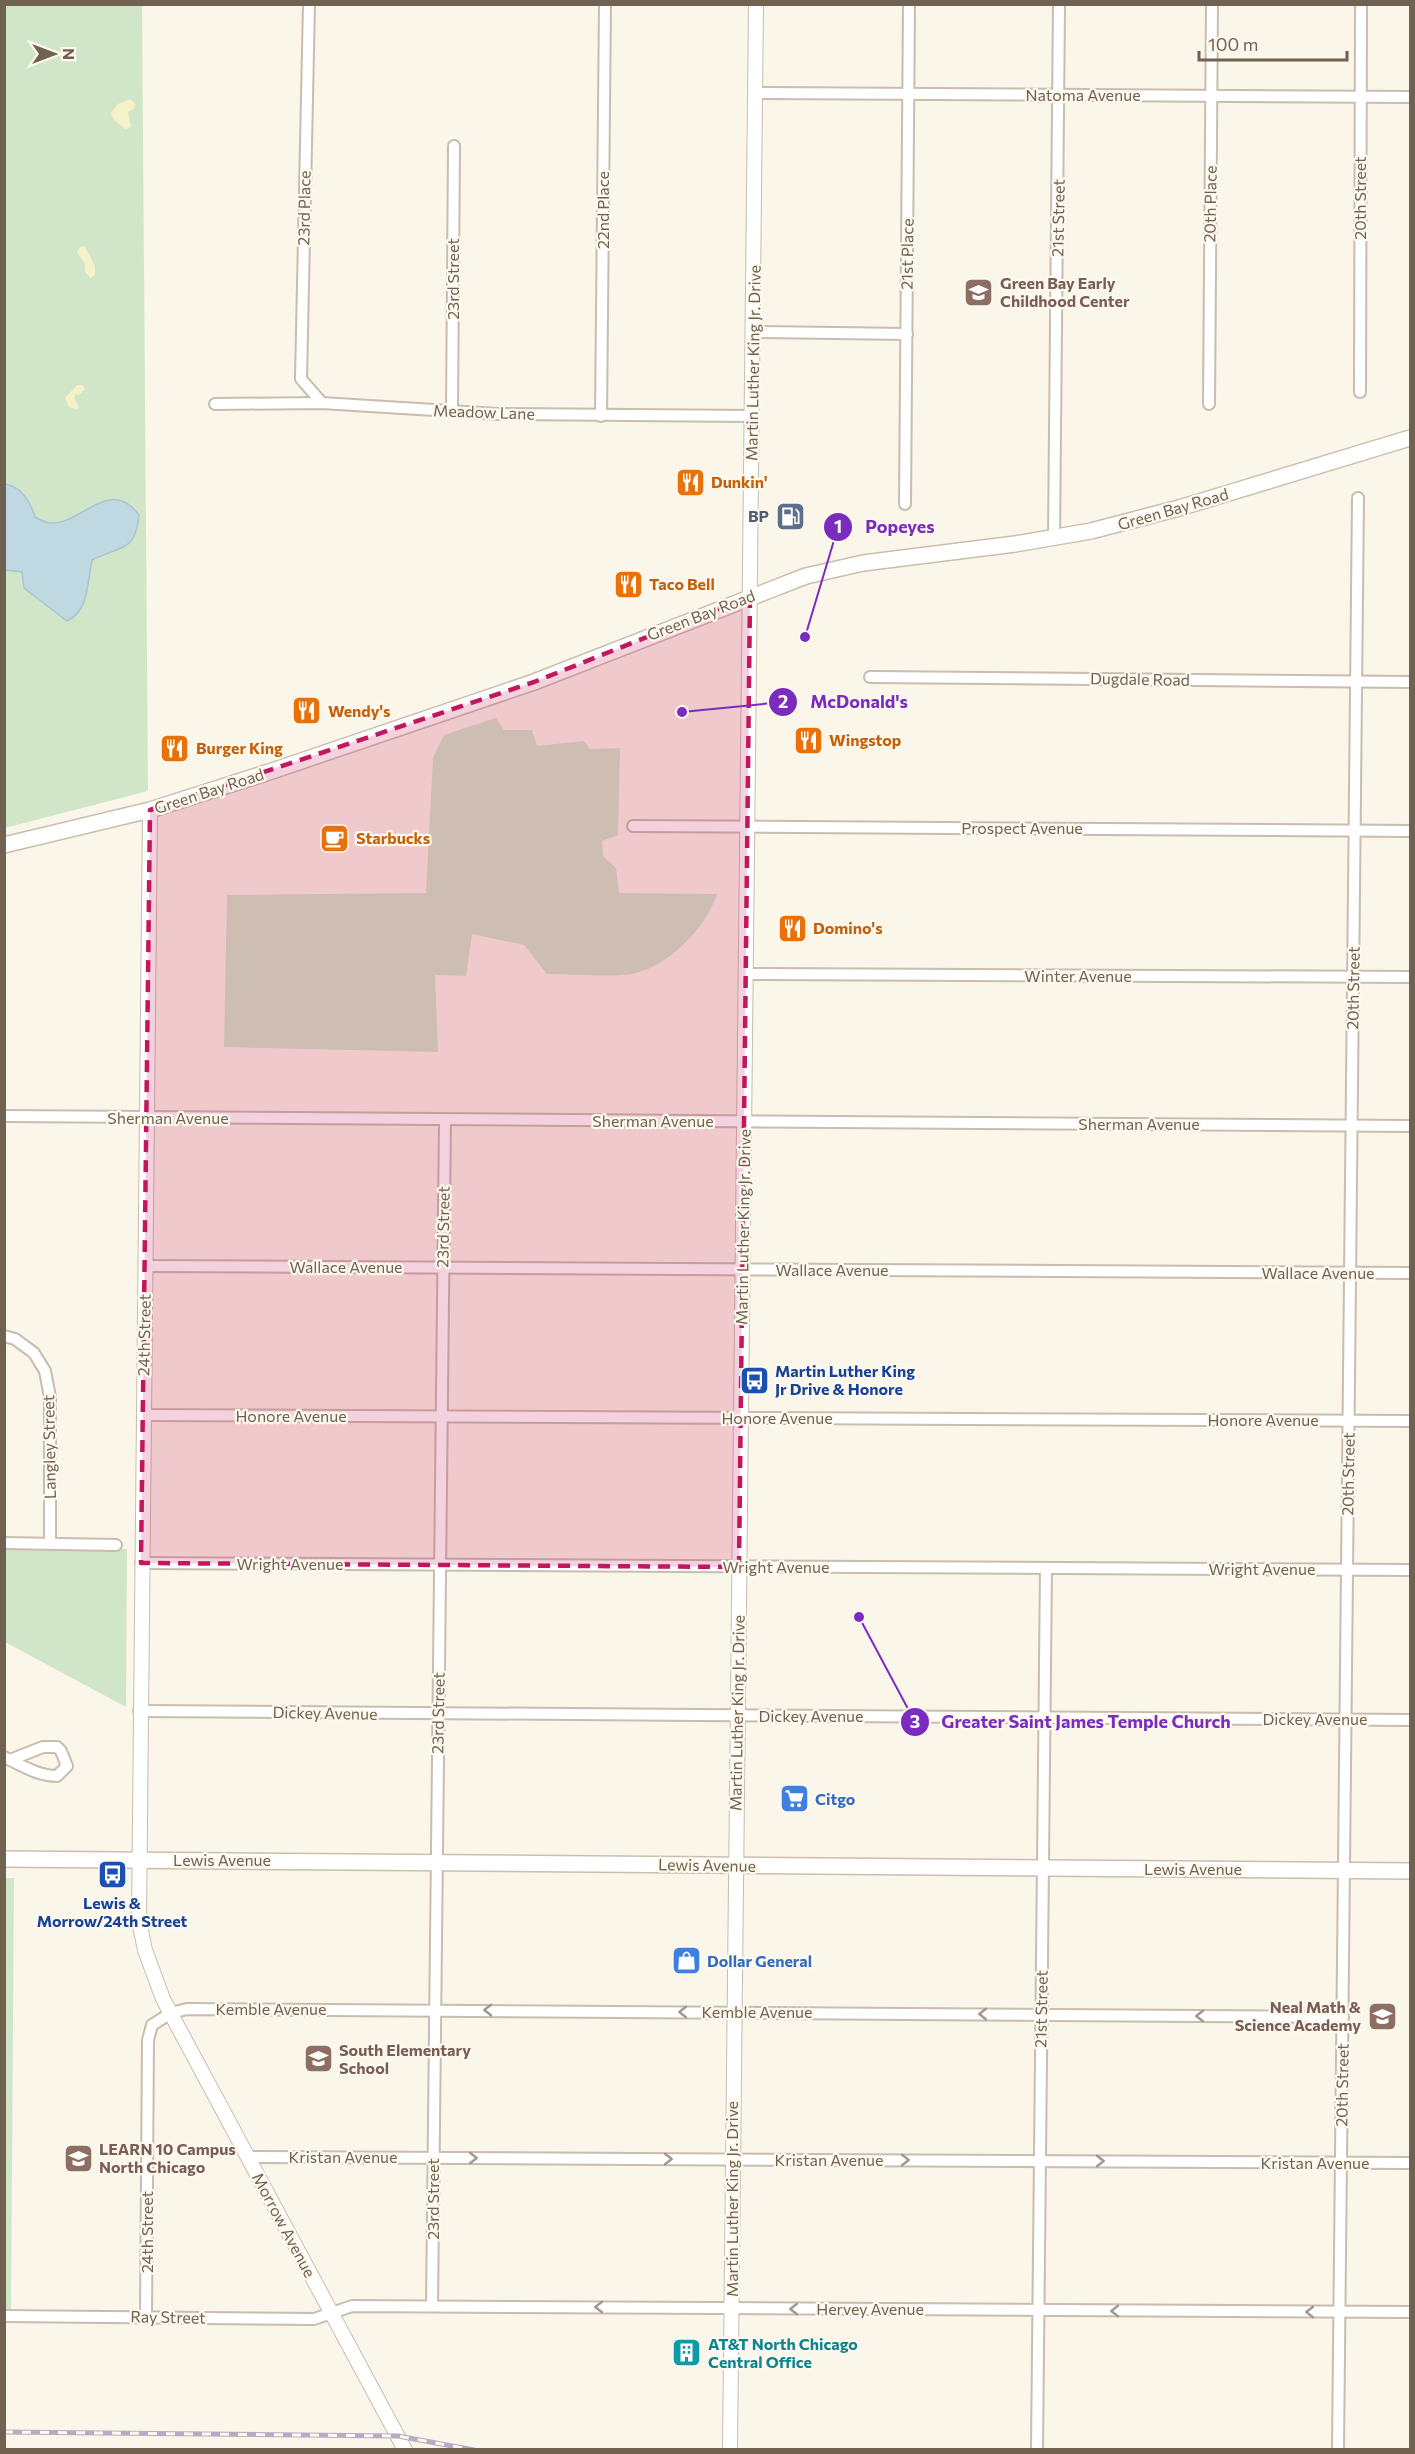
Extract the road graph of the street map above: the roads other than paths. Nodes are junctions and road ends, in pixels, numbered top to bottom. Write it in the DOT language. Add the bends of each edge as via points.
graph roads {
  1 [pos="309,4"];
  2 [pos="605,4"];
  3 [pos="756,4"];
  4 [pos="909,4"];
  5 [pos="1059,4"];
  6 [pos="1212,4"];
  7 [pos="1361,4"];
  8 [pos="755,93"];
  9 [pos="909,94"];
  10 [pos="1059,94"];
  11 [pos="1212,95"];
  12 [pos="1361,96"];
  13 [pos="1410,97"];
  14 [pos="454,146"];
  15 [pos="753,332"];
  16 [pos="907,334"];
  17 [pos="1360,392"];
  18 [pos="322,403"];
  19 [pos="215,404"];
  20 [pos="1209,404"];
  21 [pos="452,412"];
  22 [pos="601,416"];
  23 [pos="752,416"];
  24 [pos="1410,438"];
  25 [pos="1358,498"];
  26 [pos="905,504"];
  27 [pos="1054,538"];
  28 [pos="750,596"];
  29 [pos="870,677"];
  30 [pos="1356,681"];
  31 [pos="1410,682"];
  32 [pos="150,810"];
  33 [pos="633,826"];
  34 [pos="747,826"];
  35 [pos="1355,831"];
  36 [pos="1410,831"];
  37 [pos="4,845"];
  38 [pos="746,974"];
  39 [pos="1353,977"];
  40 [pos="1410,977"];
  41 [pos="4,1116"];
  42 [pos="146,1118"];
  43 [pos="445,1120"];
  44 [pos="744,1122"];
  45 [pos="1352,1125"];
  46 [pos="1410,1126"];
  47 [pos="145,1266"];
  48 [pos="443,1268"];
  49 [pos="742,1270"];
  50 [pos="1350,1273"];
  51 [pos="1410,1273"];
  52 [pos="4,1335"];
  53 [pos="143,1415"];
  54 [pos="441,1416"];
  55 [pos="740,1418"];
  56 [pos="1349,1420"];
  57 [pos="1410,1421"];
  58 [pos="4,1542"];
  59 [pos="50,1543"];
  60 [pos="116,1545"];
  61 [pos="141,1563"];
  62 [pos="440,1565"];
  63 [pos="739,1567"];
  64 [pos="1046,1568"];
  65 [pos="1347,1569"];
  66 [pos="1410,1570"];
  67 [pos="139,1711"];
  68 [pos="438,1714"];
  69 [pos="737,1716"];
  70 [pos="1044,1718"];
  71 [pos="1346,1719"];
  72 [pos="1410,1720"];
  73 [pos="7,1758"];
  74 [pos="4,1859"];
  75 [pos="138,1860"];
  76 [pos="438,1862"];
  77 [pos="735,1866"];
  78 [pos="1042,1868"];
  79 [pos="1344,1870"];
  80 [pos="1410,1871"];
  81 [pos="435,2010"];
  82 [pos="734,2012"];
  83 [pos="171,2013"];
  84 [pos="1041,2015"];
  85 [pos="1343,2017"];
  86 [pos="247,2157"];
  87 [pos="434,2158"];
  88 [pos="733,2159"];
  89 [pos="1040,2161"];
  90 [pos="1341,2163"];
  91 [pos="1410,2163"];
  92 [pos="432,2306"];
  93 [pos="731,2308"];
  94 [pos="1038,2310"];
  95 [pos="1340,2312"];
  96 [pos="1410,2312"];
  97 [pos="331,2313"];
  98 [pos="4,2316"];
  99 [pos="146,2317"];
  100 [pos="405,2450"];
  101 [pos="730,2450"];
  102 [pos="1037,2450"];
  103 [pos="1338,2450"];
  1 -- 18 [label="street, 23rd Place" via="302,379"];
  2 -- 22 [label="street, 22nd Place"];
  3 -- 8 [label="street, Martin Luther King Jr. Drive"];
  4 -- 9 [label="street, 21st Place"];
  5 -- 10 [label="street, 21st Street"];
  6 -- 11 [label="street, 20th Place"];
  7 -- 12 [label="street, 20th Street"];
  8 -- 9 [label="street, Natoma Avenue"];
  8 -- 15 [label="street, Martin Luther King Jr. Drive"];
  9 -- 10 [label="street, Natoma Avenue"];
  9 -- 16 [label="street, 21st Place"];
  10 -- 11 [label="street, Natoma Avenue"];
  10 -- 27 [label="street, 21st Street"];
  11 -- 12 [label="street, Natoma Avenue"];
  11 -- 20 [label="street, 20th Place"];
  12 -- 13 [label="street, Natoma Avenue"];
  12 -- 17 [label="street, 20th Street"];
  14 -- 21 [label="street, 23rd Street"];
  15 -- 16 [label="street"];
  15 -- 23 [label="street, Martin Luther King Jr. Drive"];
  16 -- 26 [label="street, 21st Place"];
  18 -- 19 [label="street, Meadow Lane"];
  18 -- 21 [label="street, Meadow Lane"];
  21 -- 22 [label="street, Meadow Lane"];
  22 -- 23 [label="street, Meadow Lane"];
  23 -- 28 [label="street, Martin Luther King Jr. Drive"];
  24 -- 27 [label="main road, Green Bay Road" via="1150,517"];
  25 -- 30 [label="street, 20th Street"];
  27 -- 28 [label="main road, Green Bay Road" via="863,563 806,576"];
  28 -- 32 [label="main road, Green Bay Road" via="534,682"];
  28 -- 34 [label="street, Martin Luther King Jr. Drive"];
  29 -- 30 [label="street, Dugdale Road"];
  30 -- 31 [label="street, Dugdale Road"];
  30 -- 35 [label="street, 20th Street"];
  32 -- 37 [label="main road, Green Bay Road"];
  32 -- 42 [label="street, 24th Street"];
  33 -- 34 [label="street, Prospect Avenue"];
  34 -- 35 [label="street, Prospect Avenue"];
  34 -- 38 [label="street, Martin Luther King Jr. Drive"];
  35 -- 36 [label="street, Prospect Avenue"];
  35 -- 39 [label="street, 20th Street"];
  38 -- 39 [label="street, Winter Avenue"];
  38 -- 44 [label="street, Martin Luther King Jr. Drive"];
  39 -- 40 [label="street, Winter Avenue"];
  39 -- 45 [label="street, 20th Street"];
  41 -- 42 [label="street, Sherman Avenue"];
  42 -- 43 [label="street, Sherman Avenue"];
  42 -- 47 [label="street, 24th Street"];
  43 -- 44 [label="street, Sherman Avenue"];
  43 -- 48 [label="street, 23rd Street"];
  44 -- 45 [label="street, Sherman Avenue"];
  44 -- 49 [label="street, Martin Luther King Jr. Drive"];
  45 -- 46 [label="street, Sherman Avenue"];
  45 -- 50 [label="street, 20th Street"];
  47 -- 48 [label="street, Wallace Avenue"];
  47 -- 53 [label="street, 24th Street"];
  48 -- 49 [label="street, Wallace Avenue"];
  48 -- 54 [label="street, 23rd Street"];
  49 -- 50 [label="street, Wallace Avenue"];
  49 -- 55 [label="street, Martin Luther King Jr. Drive"];
  50 -- 51 [label="street, Wallace Avenue"];
  50 -- 56 [label="street, 20th Street"];
  52 -- 59 [label="street, Langley Street" via="34,1353 45,1371 50,1397"];
  53 -- 54 [label="street, Honore Avenue"];
  53 -- 61 [label="street, 24th Street"];
  54 -- 55 [label="street, Honore Avenue"];
  54 -- 62 [label="street, 23rd Street"];
  55 -- 56 [label="street, Honore Avenue"];
  55 -- 63 [label="street, Martin Luther King Jr. Drive"];
  56 -- 57 [label="street, Honore Avenue"];
  56 -- 65 [label="street, 20th Street"];
  58 -- 59 [label="street"];
  59 -- 60 [label="street"];
  61 -- 62 [label="street, Wright Avenue"];
  61 -- 67 [label="street, 24th Street"];
  62 -- 63 [label="street, Wright Avenue"];
  62 -- 68 [label="street, 23rd Street"];
  63 -- 64 [label="street, Wright Avenue"];
  63 -- 69 [label="street, Martin Luther King Jr. Drive"];
  64 -- 65 [label="street, Wright Avenue"];
  64 -- 70 [label="street, 21st Street"];
  65 -- 66 [label="street, Wright Avenue"];
  65 -- 71 [label="street, 20th Street"];
  67 -- 68 [label="street, Dickey Avenue"];
  67 -- 75 [label="street, 24th Street"];
  68 -- 69 [label="street, Dickey Avenue"];
  68 -- 76 [label="street, 23rd Street"];
  69 -- 70 [label="street, Dickey Avenue"];
  69 -- 77 [label="street, Martin Luther King Jr. Drive"];
  70 -- 71 [label="street, Dickey Avenue"];
  70 -- 78 [label="street, 21st Street"];
  71 -- 72 [label="street, Dickey Avenue"];
  71 -- 79 [label="street, 20th Street"];
  73 -- 73 [label="street" via="48,1776 57,1776 67,1766 61,1750 51,1747"];
  74 -- 75 [label="main road, Lewis Avenue"];
  75 -- 76 [label="main road, Lewis Avenue"];
  75 -- 83 [label="street, Morrow Avenue" via="139,1921 145,1950"];
  76 -- 77 [label="main road, Lewis Avenue"];
  76 -- 81 [label="street, 23rd Street"];
  77 -- 78 [label="main road, Lewis Avenue"];
  77 -- 82 [label="street, Martin Luther King Jr. Drive"];
  78 -- 79 [label="main road, Lewis Avenue"];
  78 -- 84 [label="street, 21st Street"];
  79 -- 80 [label="main road, Lewis Avenue"];
  79 -- 85 [label="street, 20th Street"];
  82 -- 81 [label="street, Kemble Avenue, one-way"];
  81 -- 83 [label="street, Kemble Avenue" via="186,2009"];
  81 -- 87 [label="street, 23rd Street"];
  84 -- 82 [label="street, Kemble Avenue, one-way"];
  82 -- 88 [label="street, Martin Luther King Jr. Drive"];
  83 -- 86 [label="street, Morrow Avenue"];
  83 -- 99 [label="street, 24th Street" via="152,2025 148,2040"];
  85 -- 84 [label="street, Kemble Avenue, one-way"];
  84 -- 89 [label="street, 21st Street"];
  85 -- 90 [label="street, 20th Street"];
  86 -- 87 [label="street, Kristan Avenue"];
  86 -- 97 [label="street, Morrow Avenue"];
  87 -- 88 [label="street, Kristan Avenue, one-way"];
  87 -- 92 [label="street, 23rd Street"];
  88 -- 89 [label="street, Kristan Avenue, one-way"];
  88 -- 93 [label="street, Martin Luther King Jr. Drive"];
  89 -- 90 [label="street, Kristan Avenue, one-way"];
  89 -- 94 [label="street, 21st Street"];
  90 -- 91 [label="street, Kristan Avenue"];
  90 -- 95 [label="street, 20th Street"];
  93 -- 92 [label="street, Hervey Avenue, one-way"];
  92 -- 97 [label="street, Hervey Avenue" via="352,2306"];
  94 -- 93 [label="street, Hervey Avenue, one-way"];
  93 -- 101 [label="street, Martin Luther King Jr. Drive"];
  95 -- 94 [label="street, Hervey Avenue, one-way"];
  94 -- 102 [label="street, 21st Street"];
  95 -- 96 [label="street, Hervey Avenue"];
  95 -- 103 [label="street, 20th Street"];
  97 -- 99 [label="street, Ray Street" via="314,2319"];
  97 -- 100 [label="street, Morrow Avenue"];
  98 -- 99 [label="street, Ray Street"];
}
